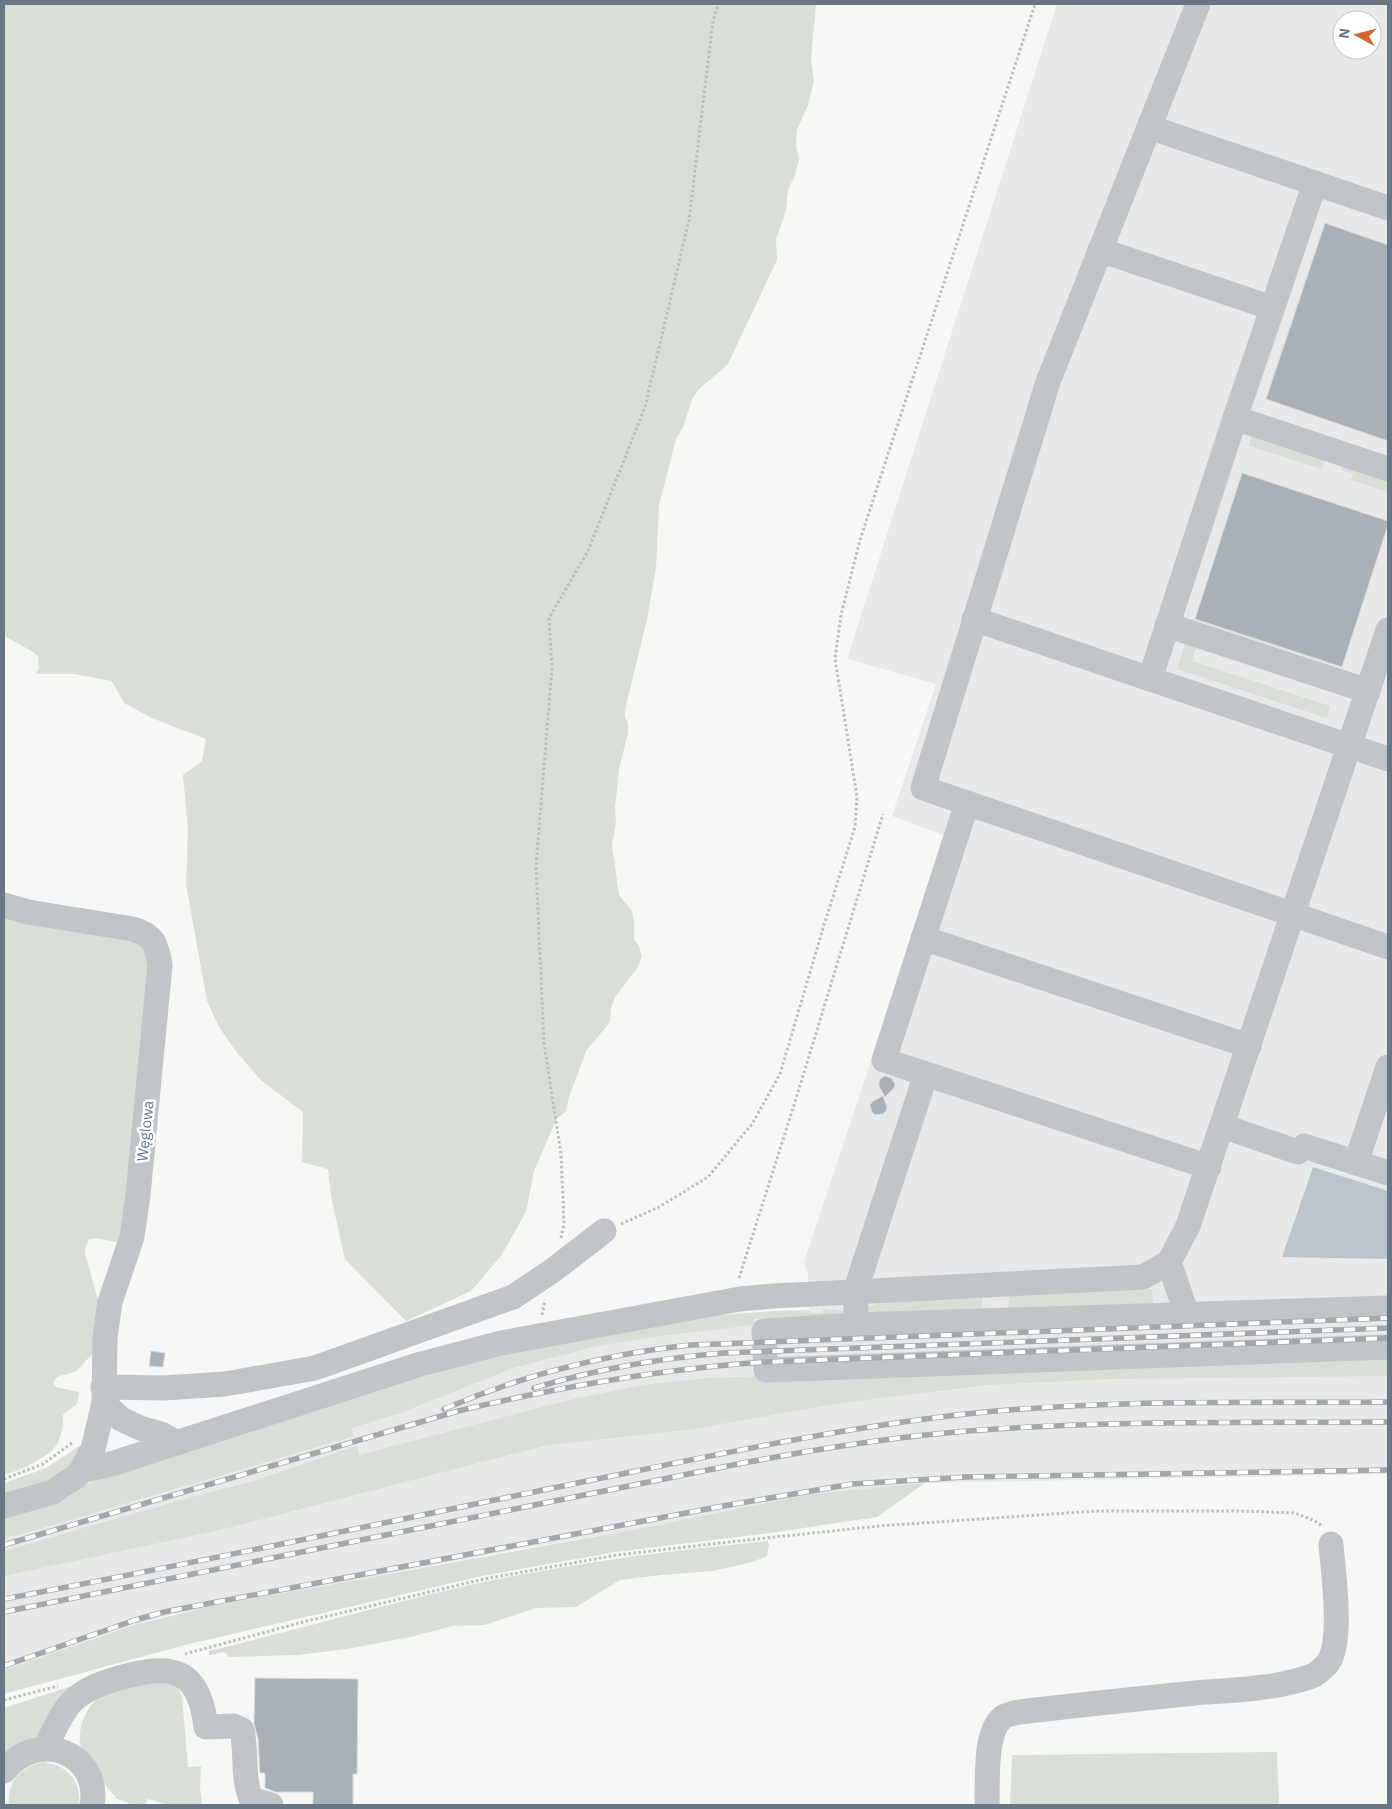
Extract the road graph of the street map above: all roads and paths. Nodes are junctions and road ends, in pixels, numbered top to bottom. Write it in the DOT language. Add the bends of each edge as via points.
graph roads {
  1 [pos="718,4"];
  2 [pos="1035,4"];
  3 [pos="1198,4"];
  4 [pos="1149,127"];
  5 [pos="1315,183"];
  6 [pos="1388,208"];
  7 [pos="1100,250"];
  8 [pos="1272,308"];
  9 [pos="1235,418"];
  10 [pos="1388,469"];
  11 [pos="974,619"];
  12 [pos="1167,625"];
  13 [pos="1388,630"];
  14 [pos="1150,679"];
  15 [pos="1368,691"];
  16 [pos="1349,746"];
  17 [pos="1388,760"];
  18 [pos="967,803"];
  19 [pos="883,814"];
  20 [pos="4,905"];
  21 [pos="1293,914"];
  22 [pos="923,938"];
  23 [pos="1388,947"];
  24 [pos="1249,1046"];
  25 [pos="1388,1067"];
  26 [pos="926,1074"];
  27 [pos="1222,1126"];
  28 [pos="1356,1163"];
  29 [pos="1209,1167"];
  30 [pos="1388,1173"];
  31 [pos="604,1231"];
  32 [pos="1169,1262"];
  33 [pos="552,1271"];
  34 [pos="993,1284"];
  35 [pos="855,1292"];
  36 [pos="740,1299"];
  37 [pos="1388,1308"];
  38 [pos="1187,1315"];
  39 [pos="994,1320"];
  40 [pos="857,1325"];
  41 [pos="537,1335"];
  42 [pos="1388,1346"];
  43 [pos="104,1395"];
  44 [pos="98,1427"];
  45 [pos="177,1443"];
  46 [pos="81,1470"];
  47 [pos="4,1479"];
  48 [pos="4,1506"];
  49 [pos="1331,1544"];
  50 [pos="180,1655"];
  51 [pos="59,1686"];
  52 [pos="84,1693"];
  53 [pos="4,1700"];
  54 [pos="44,1749"];
  55 [pos="70,1755"];
  56 [pos="4,1771"];
  57 [pos="92,1805"];
  58 [pos="271,1805"];
  59 [pos="987,1805"];
  1 -- 33 [label="path" via="713,21 689,220 645,408 588,551 550,618 552,667 536,867 544,1043 560,1154 564,1223"];
  2 -- 31 [label="path" via="863,530 840,615 835,659 857,796 855,827 780,1074 752,1124 708,1176 659,1207"];
  3 -- 4 [label="street"];
  4 -- 5 [label="street"];
  4 -- 7 [label="street"];
  5 -- 6 [label="street"];
  5 -- 8 [label="street"];
  7 -- 8 [label="street"];
  7 -- 11 [label="street" via="1048,382"];
  8 -- 9 [label="street"];
  9 -- 10 [label="street"];
  9 -- 12 [label="street"];
  11 -- 14 [label="street"];
  11 -- 18 [label="street" via="923,788"];
  12 -- 14 [label="street"];
  12 -- 15 [label="street"];
  13 -- 15 [label="street"];
  14 -- 16 [label="street"];
  15 -- 16 [label="street"];
  16 -- 17 [label="street"];
  16 -- 21 [label="street"];
  18 -- 21 [label="street"];
  18 -- 22 [label="street"];
  19 -- 36 [label="path" via="738,1275"];
  20 -- 43 [label="street, Węglowa" via="28,912 134,929 147,933 158,952 159,983 138,1195 132,1236 110,1302 105,1338"];
  21 -- 23 [label="street"];
  21 -- 24 [label="street"];
  22 -- 24 [label="street"];
  22 -- 26 [label="street" via="884,1060"];
  24 -- 27 [label="street"];
  25 -- 28 [label="street"];
  26 -- 29 [label="street"];
  26 -- 35 [label="street"];
  27 -- 28 [label="street" via="1298,1152 1304,1146"];
  27 -- 29 [label="street"];
  28 -- 30 [label="street"];
  29 -- 32 [label="street" via="1188,1226"];
  31 -- 33 [label="street"];
  32 -- 34 [label="street" via="1143,1277"];
  32 -- 38 [label="street"];
  33 -- 41 [label="path"];
  33 -- 43 [label="street" via="513,1297 315,1368 225,1384"];
  34 -- 35 [label="street"];
  34 -- 39 [label="street"];
  35 -- 36 [label="street"];
  35 -- 40 [label="street"];
  36 -- 41 [label="street"];
  37 -- 38 [label="street"];
  38 -- 39 [label="street"];
  39 -- 40 [label="street"];
  40 -- 42 [label="street" via="764,1331 766,1370"];
  41 -- 45 [label="street" via="421,1364"];
  43 -- 44 [label="street, Węglowa"];
  43 -- 45 [label="street" via="121,1419"];
  44 -- 46 [label="street, Węglowa" via="93,1449"];
  44 -- 47 [label="path" via="43,1464"];
  45 -- 46 [label="street"];
  46 -- 48 [label="street" via="53,1492"];
  49 -- 50 [label="path" via="1324,1527 1296,1513 1096,1512 879,1526 617,1554 484,1579"];
  49 -- 59 [label="street" via="1335,1643 1329,1661 1314,1675 1256,1687 1003,1716 991,1738"];
  51 -- 53 [label="path"];
  52 -- 54 [label="street" via="69,1705"];
  52 -- 55 [label="street" via="74,1723"];
  52 -- 58 [label="street" via="107,1682 152,1671 178,1674 196,1689 204,1709 206,1727 233,1726 242,1730 246,1785 251,1799"];
  54 -- 55 [label="street"];
  54 -- 56 [label="street" via="20,1755"];
  55 -- 57 [label="street" via="86,1771 91,1782"];
}
